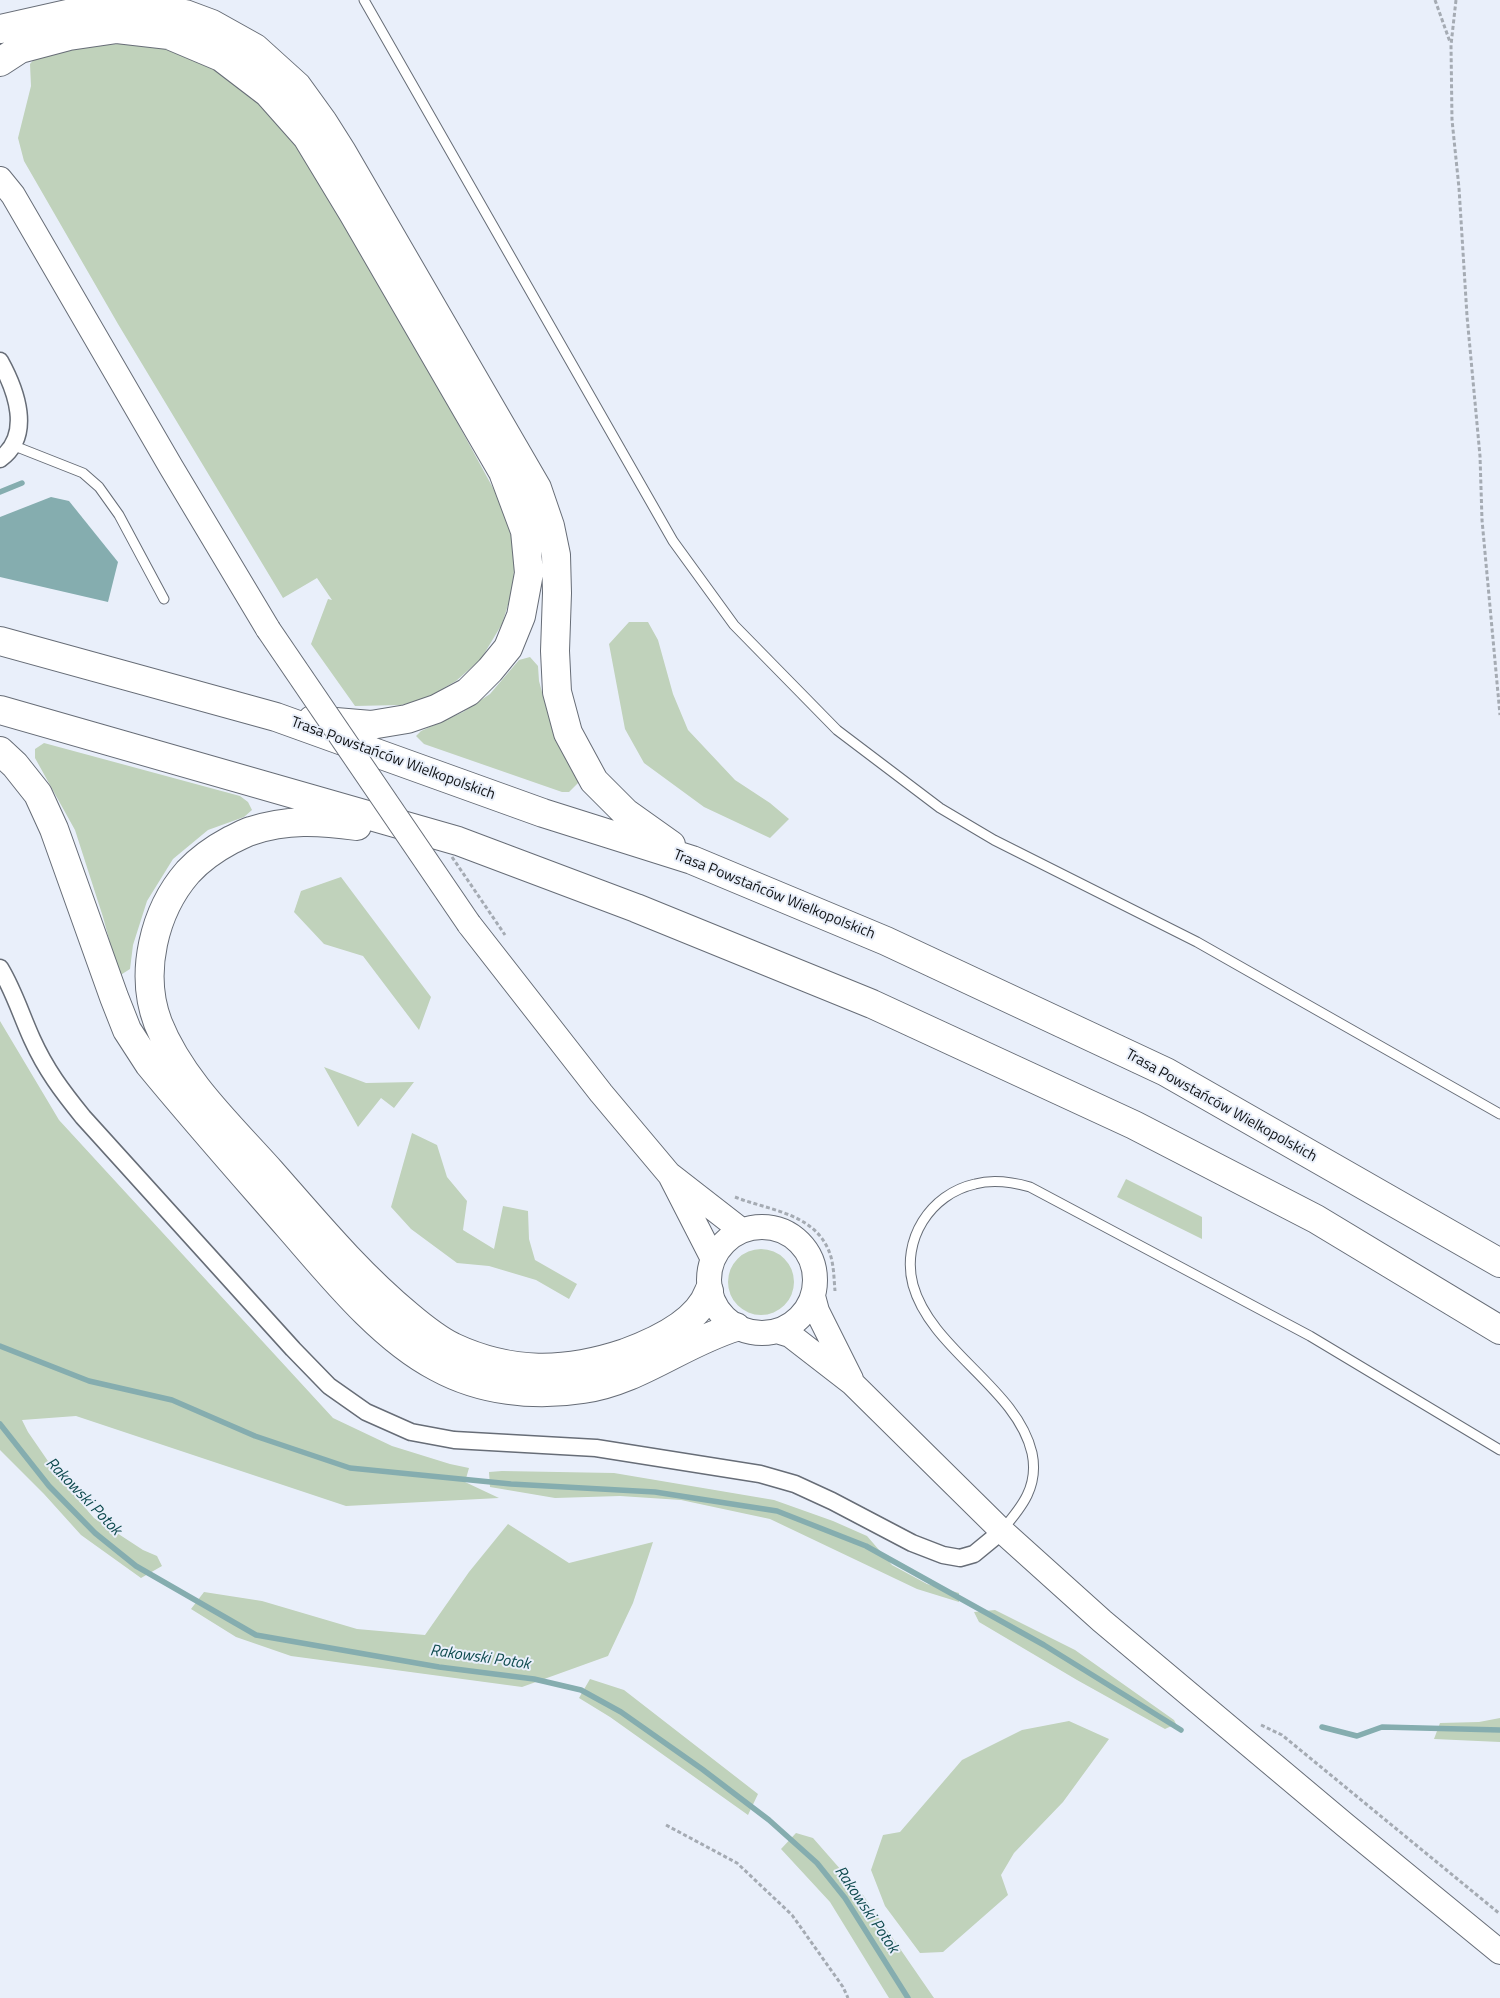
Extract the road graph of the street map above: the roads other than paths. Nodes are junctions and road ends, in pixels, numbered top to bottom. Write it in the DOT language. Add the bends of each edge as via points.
graph roads {
  1 [pos="364,0"];
  2 [pos="0,29"];
  3 [pos="0,62"];
  4 [pos="0,161"];
  5 [pos="6,187"];
  6 [pos="0,362"];
  7 [pos="12,445"];
  8 [pos="0,459"];
  9 [pos="164,600"];
  10 [pos="0,641"];
  11 [pos="0,710"];
  12 [pos="276,717"];
  13 [pos="0,751"];
  14 [pos="458,841"];
  15 [pos="692,860"];
  16 [pos="0,968"];
  17 [pos="1500,1114"];
  18 [pos="669,1174"];
  19 [pos="741,1230"];
  20 [pos="712,1259"];
  21 [pos="1500,1263"];
  22 [pos="710,1291"];
  23 [pos="813,1296"];
  24 [pos="736,1327"];
  25 [pos="1500,1330"];
  26 [pos="777,1331"];
  27 [pos="852,1383"];
  28 [pos="1500,1450"];
  29 [pos="1002,1531"];
  30 [pos="1500,1952"];
  1 -- 17 [label="lane" via="673,541 734,624 837,730 940,808 994,840 1197,942"];
  2 -- 15 [label="highway" via="94,8 153,9 185,14 212,24 255,48 297,86 342,152 537,488 556,555 554,651 557,692 568,733 600,788 626,813"];
  3 -- 12 [label="highway" via="20,49 69,36 116,29 168,35 221,57 268,93 312,146 503,472 525,532 529,573 521,616 508,648 490,670 468,692 436,709 407,719 371,725"];
  4 -- 5 [label="main road"];
  5 -- 18 [label="main road, bridge" via="268,629 469,924"];
  6 -- 7 [label="street" via="19,408 18,434"];
  7 -- 8 [label="street"];
  7 -- 9 [label="lane" via="83,473 99,487 119,515"];
  10 -- 12 [label="highway, Trasa Powstańców Wielkopolskich"];
  11 -- 14 [label="highway"];
  12 -- 15 [label="highway, Trasa Powstańców Wielkopolskich" via="543,813"];
  13 -- 24 [label="highway" via="38,794 58,838 127,1030 149,1064 331,1274 407,1348 436,1367 471,1381 511,1392 550,1394 620,1380 699,1341"];
  14 -- 22 [label="highway" via="326,822 287,822 248,831 216,849 189,871 165,905 151,945 150,984 158,1021 175,1057 205,1098 383,1295 451,1346 517,1368 600,1361 635,1349 683,1323 703,1306"];
  14 -- 25 [label="highway" via="636,908 872,1004 1134,1125 1316,1219"];
  15 -- 21 [label="highway, Trasa Powstańców Wielkopolskich" via="886,941 1166,1072"];
  16 -- 29 [label="street" via="55,1083 77,1110 293,1350 329,1386 366,1412 411,1432 454,1440 596,1448 760,1474 795,1484 912,1543 943,1555 960,1558 974,1554"];
  18 -- 19 [label="main road"];
  18 -- 20 [label="main road"];
  19 -- 20 [label="main road" via="729,1237"];
  19 -- 23 [label="main road" via="758,1226 776,1228 791,1235 804,1247 812,1262 816,1279"];
  20 -- 22 [label="main road"];
  22 -- 24 [label="main road" via="719,1312"];
  23 -- 26 [label="main road" via="793,1324"];
  23 -- 27 [label="main road"];
  24 -- 26 [label="main road" via="756,1332"];
  26 -- 27 [label="main road" via="790,1335"];
  27 -- 29 [label="main road"];
  28 -- 29 [label="lane" via="1310,1336 1030,1187 991,1181 974,1184 939,1201 924,1217 913,1240 910,1262 912,1283 920,1305 933,1324 1014,1414 1032,1453 1030,1492"];
  29 -- 30 [label="main road" via="1102,1621"];
}
